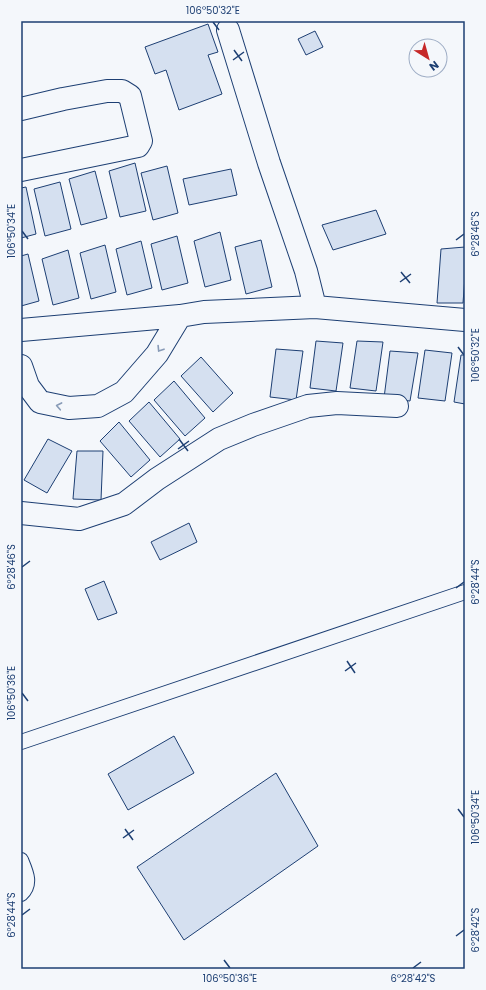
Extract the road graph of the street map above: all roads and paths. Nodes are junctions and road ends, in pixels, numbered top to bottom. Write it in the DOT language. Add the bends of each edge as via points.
graph roads {
  1 [pos="228,30"];
  2 [pos="21,108"];
  3 [pos="21,170"];
  4 [pos="315,307"];
  5 [pos="180,316"];
  6 [pos="465,320"];
  7 [pos="21,330"];
  8 [pos="21,366"];
  9 [pos="397,406"];
  10 [pos="21,512"];
  11 [pos="465,592"];
  12 [pos="21,742"];
  13 [pos="21,860"];
  14 [pos="21,894"];
  1 -- 4 [label="street" via="306,271"];
  2 -- 3 [label="street" via="63,98 122,91 130,96 141,141 138,146"];
  4 -- 5 [label="street" via="204,312"];
  4 -- 6 [label="street"];
  5 -- 7 [label="street"];
  5 -- 8 [label="street, one-way" via="157,354 124,392 98,406 69,408 40,402 28,386"];
  9 -- 10 [label="street" via="337,403 308,406 219,439 124,504 79,519"];
  11 -- 12 [label="lane"];
  13 -- 14 [label="lane" via="28,883"];
}
